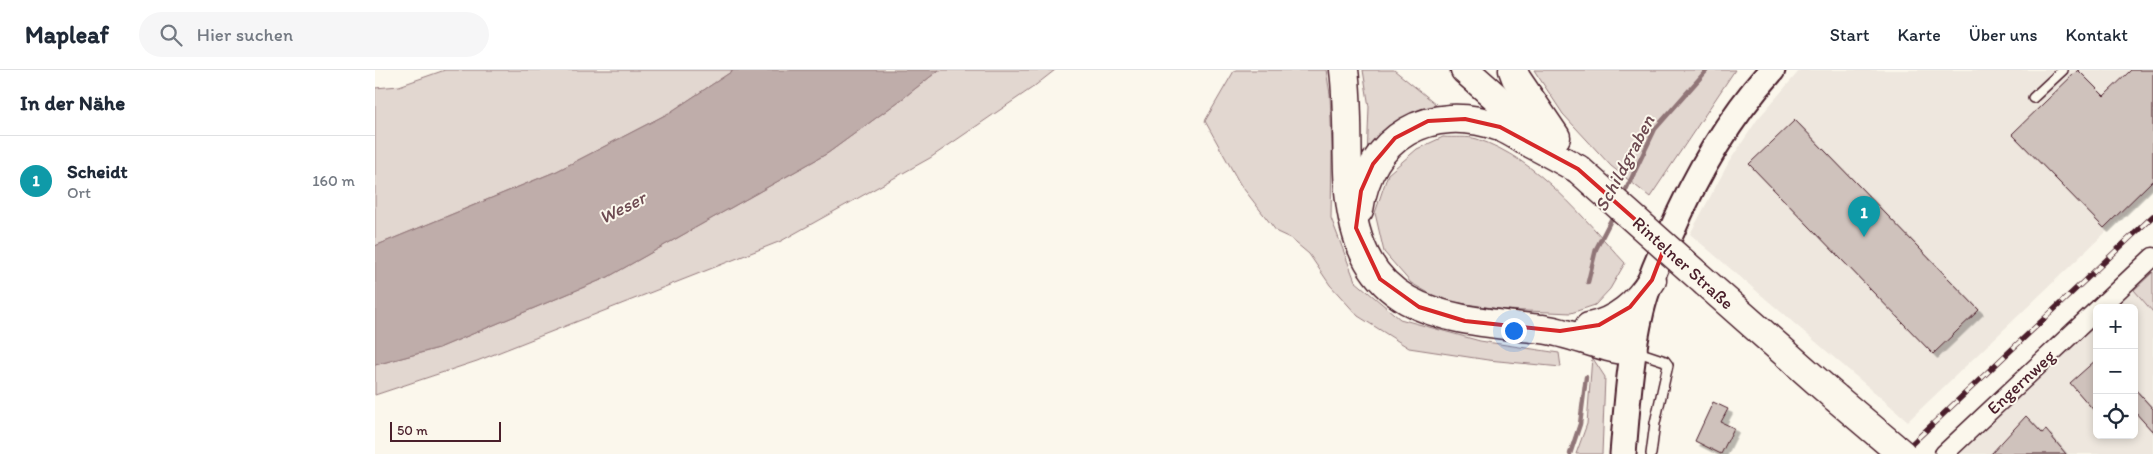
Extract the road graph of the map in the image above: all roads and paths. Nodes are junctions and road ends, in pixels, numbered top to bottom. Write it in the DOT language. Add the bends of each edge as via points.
graph roads {
  1 [pos="1344,70"];
  2 [pos="1465,70"];
  3 [pos="1513,70"];
  4 [pos="1772,70"];
  5 [pos="2063,70"];
  6 [pos="2033,98"];
  7 [pos="1578,169"];
  8 [pos="1356,228"];
  9 [pos="2153,257"];
  10 [pos="1652,280"];
  11 [pos="2103,304"];
  12 [pos="2093,314"];
  13 [pos="1599,325"];
  14 [pos="1560,331"];
  15 [pos="1633,351"];
  16 [pos="1623,454"];
  17 [pos="1651,454"];
  18 [pos="1902,454"];
  19 [pos="1944,454"];
  1 -- 8 [label="main road" via="1349,192"];
  2 -- 7 [label="main road, Rintelner Straße"];
  3 -- 7 [label="main road"];
  4 -- 10 [label="main road" via="1712,150 1677,218"];
  5 -- 6 [label="lane"];
  7 -- 8 [label="main road" via="1500,127 1465,119 1428,121 1395,138 1373,164 1361,190"];
  7 -- 18 [label="main road, Rintelner Straße, bridge"];
  8 -- 14 [label="main road" via="1363,250 1380,279 1405,300 1465,321"];
  9 -- 11 [label="street, Engernweg"];
  10 -- 13 [label="main road" via="1630,307"];
  10 -- 15 [label="main road"];
  12 -- 19 [label="street, Engernweg"];
  13 -- 14 [label="main road"];
  13 -- 15 [label="main road" via="1623,334"];
  14 -- 15 [label="main road" via="1617,350"];
  15 -- 16 [label="main road"];
  15 -- 17 [label="lane" via="1665,361 1668,365"];
}
